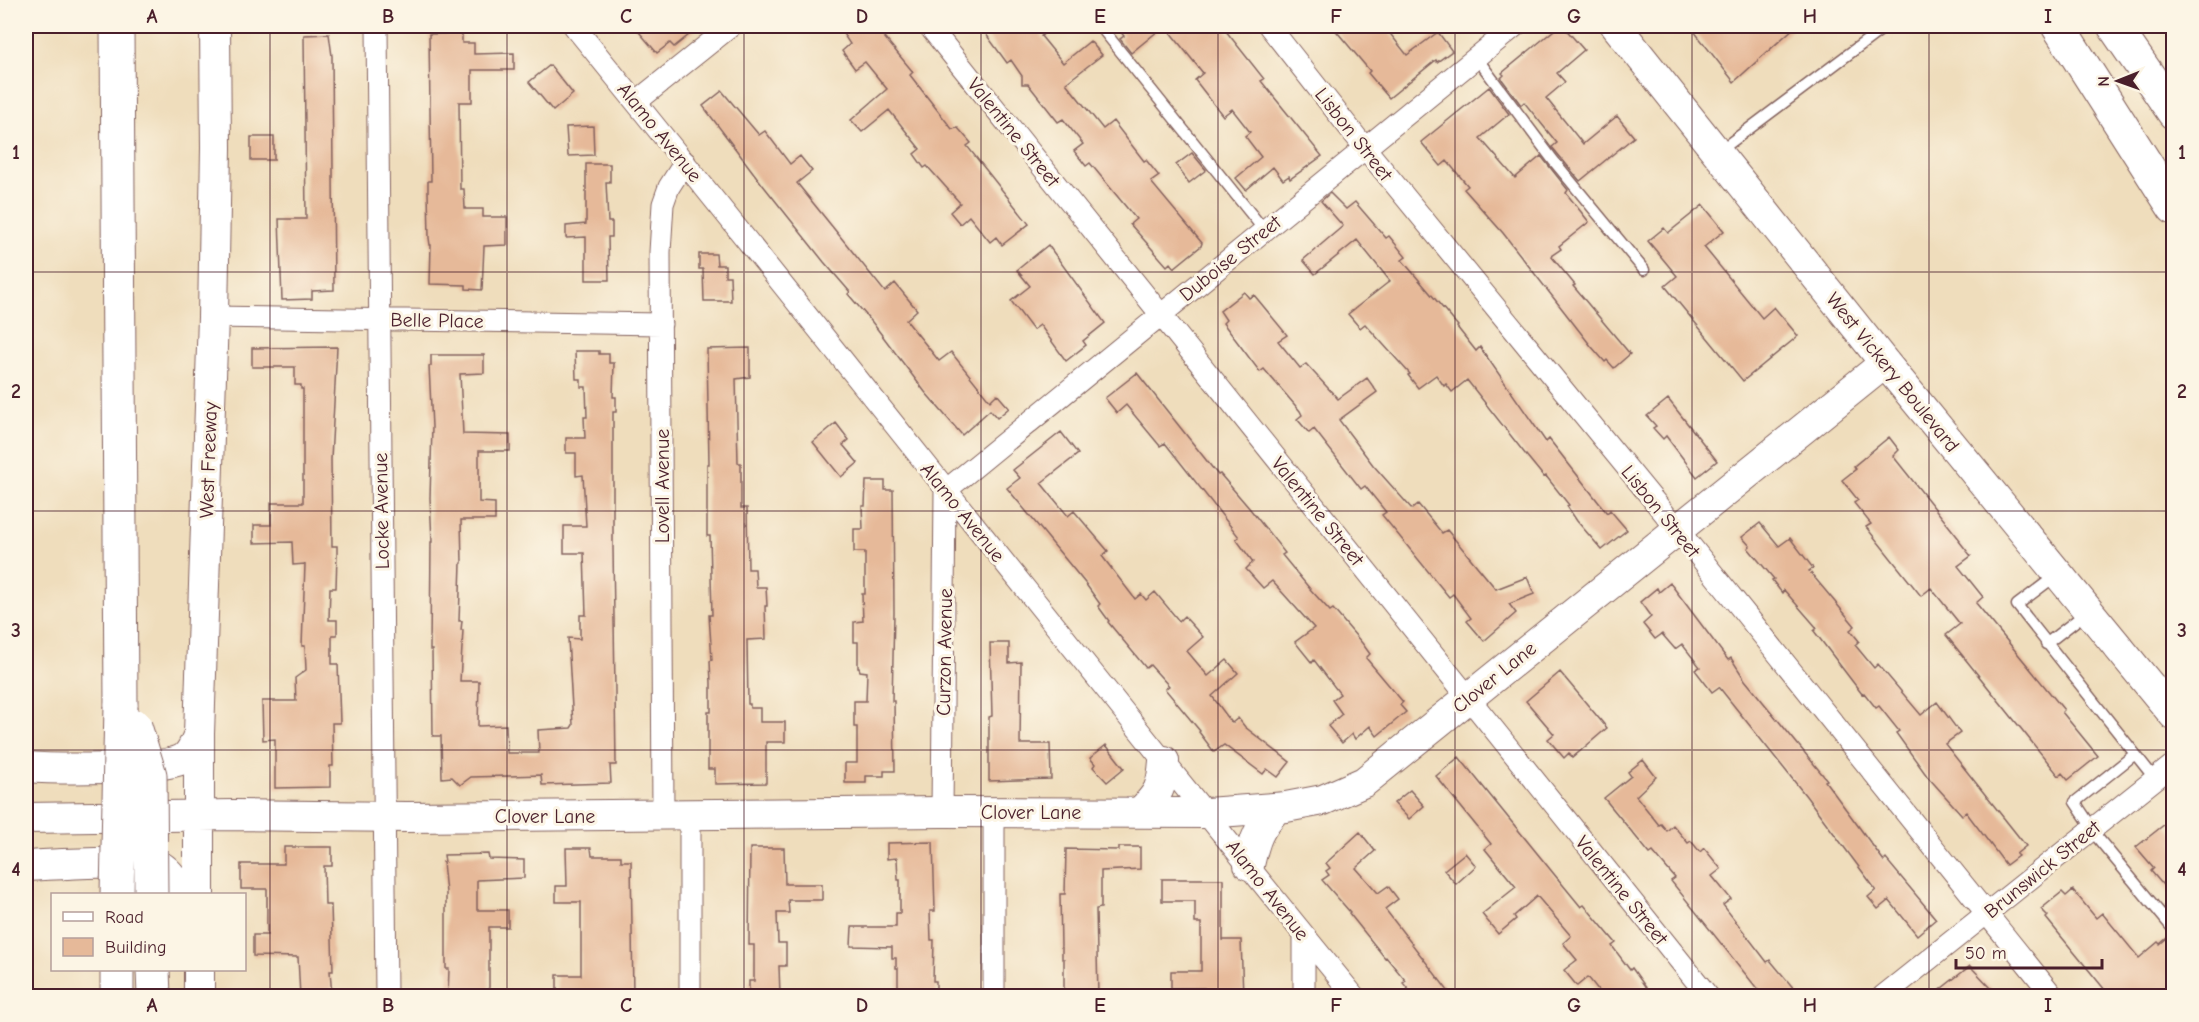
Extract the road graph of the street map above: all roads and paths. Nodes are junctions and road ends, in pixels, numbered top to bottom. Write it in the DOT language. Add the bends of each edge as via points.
graph roads {
  1 [pos="214,26"];
  2 [pos="377,26"];
  3 [pos="574,26"];
  4 [pos="731,26"];
  5 [pos="929,26"];
  6 [pos="1100,26"];
  7 [pos="1269,26"];
  8 [pos="1515,26"];
  9 [pos="1616,26"];
  10 [pos="1886,26"];
  11 [pos="2058,26"];
  12 [pos="2114,26"];
  13 [pos="118,28"];
  14 [pos="1476,57"];
  15 [pos="636,102"];
  16 [pos="2174,113"];
  17 [pos="1365,148"];
  18 [pos="1717,153"];
  19 [pos="685,162"];
  20 [pos="2174,208"];
  21 [pos="1264,230"];
  22 [pos="1644,270"];
  23 [pos="1161,314"];
  24 [pos="213,317"];
  25 [pos="379,319"];
  26 [pos="661,324"];
  27 [pos="1885,363"];
  28 [pos="945,491"];
  29 [pos="1678,530"];
  30 [pos="2058,574"];
  31 [pos="2088,611"];
  32 [pos="2046,644"];
  33 [pos="1467,698"];
  34 [pos="126,705"];
  35 [pos="2174,715"];
  36 [pos="200,734"];
  37 [pos="2135,754"];
  38 [pos="1164,761"];
  39 [pos="2174,764"];
  40 [pos="26,767"];
  41 [pos="2155,779"];
  42 [pos="1277,808"];
  43 [pos="942,812"];
  44 [pos="994,812"];
  45 [pos="1140,812"];
  46 [pos="1207,813"];
  47 [pos="677,815"];
  48 [pos="199,816"];
  49 [pos="385,817"];
  50 [pos="26,818"];
  51 [pos="2092,830"];
  52 [pos="1249,865"];
  53 [pos="26,866"];
  54 [pos="117,893"];
  55 [pos="151,893"];
  56 [pos="181,893"];
  57 [pos="199,893"];
  58 [pos="1986,914"];
  59 [pos="2174,930"];
  60 [pos="1304,935"];
  61 [pos="117,971"];
  62 [pos="153,971"];
  63 [pos="199,971"];
  64 [pos="117,996"];
  65 [pos="154,996"];
  66 [pos="199,996"];
  67 [pos="386,996"];
  68 [pos="690,996"];
  69 [pos="994,996"];
  70 [pos="1304,996"];
  71 [pos="1354,996"];
  72 [pos="1708,996"];
  73 [pos="1883,996"];
  74 [pos="2053,996"];
  1 -- 24 [label="main road, West Freeway"];
  2 -- 25 [label="street, Locke Avenue"];
  3 -- 15 [label="street, Alamo Avenue"];
  4 -- 15 [label="street"];
  5 -- 23 [label="street, Valentine Street"];
  6 -- 21 [label="lane"];
  7 -- 17 [label="street, Lisbon Street"];
  8 -- 14 [label="street, Duboise Street"];
  9 -- 18 [label="main road, West Vickery Boulevard"];
  10 -- 18 [label="lane"];
  11 -- 20 [label="highway"];
  12 -- 16 [label="highway"];
  13 -- 34 [label="highway"];
  14 -- 17 [label="street, Duboise Street"];
  14 -- 22 [label="lane" via="1553,160"];
  15 -- 19 [label="street, Alamo Avenue"];
  17 -- 21 [label="street, Duboise Street"];
  17 -- 29 [label="street, Lisbon Street"];
  18 -- 27 [label="main road, West Vickery Boulevard"];
  19 -- 26 [label="street, Lovell Avenue" via="663,204"];
  19 -- 28 [label="street, Alamo Avenue"];
  21 -- 23 [label="street, Duboise Street"];
  23 -- 28 [label="street, Duboise Street"];
  23 -- 33 [label="street, Valentine Street"];
  24 -- 25 [label="street, Belle Place"];
  24 -- 36 [label="main road, West Freeway"];
  25 -- 26 [label="street, Belle Place"];
  25 -- 49 [label="street, Locke Avenue"];
  26 -- 47 [label="street, Lovell Avenue"];
  27 -- 29 [label="main road, Clover Lane"];
  27 -- 30 [label="main road, West Vickery Boulevard"];
  28 -- 38 [label="street, Alamo Avenue"];
  28 -- 43 [label="street, Curzon Avenue"];
  29 -- 33 [label="main road, Clover Lane"];
  29 -- 58 [label="street, Lisbon Street"];
  30 -- 31 [label="main road, West Vickery Boulevard"];
  30 -- 32 [label="lane" via="2017,605"];
  31 -- 32 [label="lane"];
  31 -- 35 [label="main road, West Vickery Boulevard"];
  32 -- 37 [label="lane"];
  33 -- 42 [label="main road, Clover Lane" via="1364,782 1323,800"];
  33 -- 72 [label="street, Valentine Street"];
  34 -- 54 [label="highway, bridge"];
  34 -- 55 [label="highway, bridge" via="150,775"];
  36 -- 40 [label="main road" via="184,758 166,765"];
  36 -- 48 [label="main road, West Freeway"];
  37 -- 41 [label="lane"];
  37 -- 51 [label="lane" via="2075,802"];
  38 -- 45 [label="main road" via="1162,784 1155,799"];
  38 -- 46 [label="street, Alamo Avenue"];
  39 -- 41 [label="street, Brunswick Street"];
  41 -- 51 [label="street, Brunswick Street"];
  42 -- 46 [label="main road, Clover Lane"];
  42 -- 52 [label="main road" via="1262,824"];
  43 -- 44 [label="main road, Clover Lane"];
  43 -- 47 [label="main road, Clover Lane"];
  44 -- 45 [label="main road, Clover Lane"];
  44 -- 69 [label="street"];
  45 -- 46 [label="main road, Clover Lane"];
  46 -- 52 [label="street, Alamo Avenue"];
  47 -- 49 [label="main road, Clover Lane"];
  47 -- 68 [label="street, Lovell Avenue"];
  48 -- 49 [label="main road, Clover Lane"];
  48 -- 50 [label="main road, Clover Lane"];
  48 -- 57 [label="main road, West Freeway"];
  49 -- 67 [label="street, Locke Avenue"];
  51 -- 58 [label="street, Brunswick Street"];
  51 -- 59 [label="lane"];
  52 -- 60 [label="street, Alamo Avenue"];
  53 -- 56 [label="main road" via="157,864 171,874"];
  58 -- 73 [label="street, Brunswick Street"];
  58 -- 74 [label="street, Lisbon Street"];
  60 -- 70 [label="street"];
  60 -- 71 [label="street, Alamo Avenue"];
  61 -- 64 [label="highway"];
  62 -- 65 [label="highway"];
  63 -- 66 [label="main road"];
}
